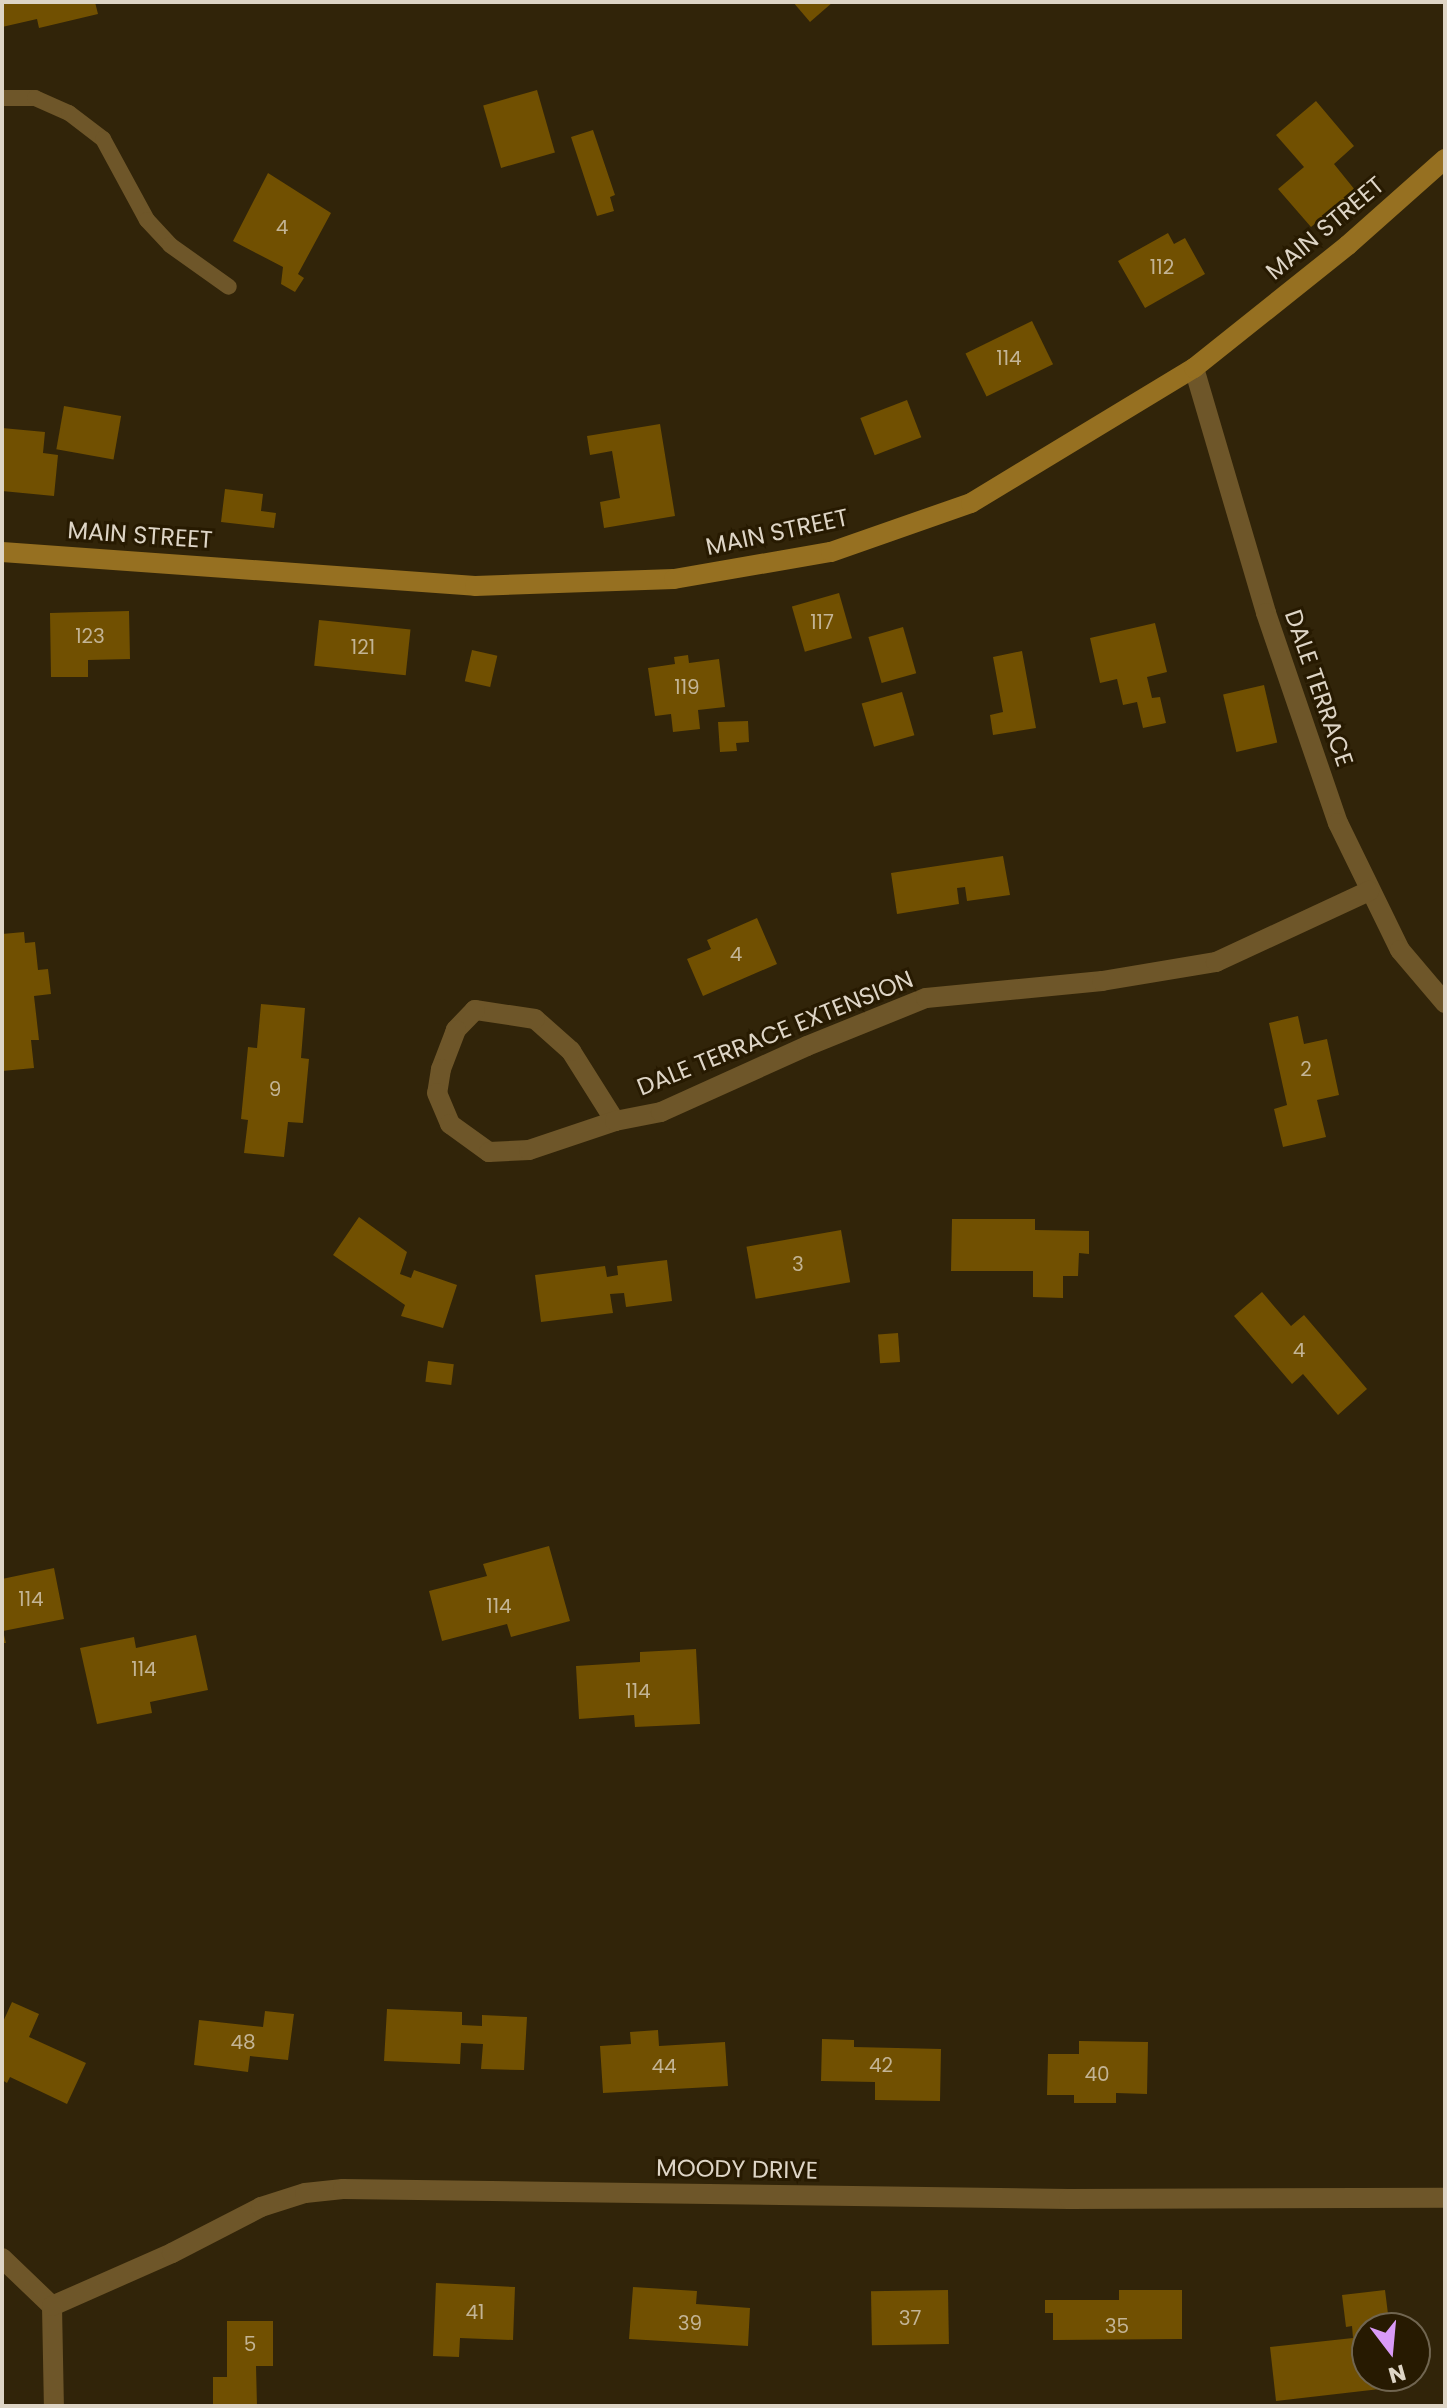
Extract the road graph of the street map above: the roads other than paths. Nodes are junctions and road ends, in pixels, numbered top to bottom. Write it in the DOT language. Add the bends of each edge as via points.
graph roads {
  1 [pos="2,98"];
  2 [pos="1445,159"];
  3 [pos="229,287"];
  4 [pos="1194,368"];
  5 [pos="2,552"];
  6 [pos="1369,891"];
  7 [pos="1445,1003"];
  8 [pos="615,1121"];
  9 [pos="1445,2198"];
  10 [pos="2,2258"];
  11 [pos="52,2306"];
  12 [pos="54,2406"];
  1 -- 3 [label="lane" via="35,98 69,113 103,139 147,220 170,245"];
  2 -- 4 [label="main road, MAIN STREET" via="1348,245"];
  4 -- 5 [label="main road, MAIN STREET" via="971,503 831,552 674,579 475,586"];
  4 -- 6 [label="street, DALE TERRACE" via="1266,613 1338,823"];
  6 -- 7 [label="street, DALE TERRACE" via="1400,950"];
  6 -- 8 [label="street, DALE TERRACE EXTENSION" via="1216,962 1102,981 926,998 675,1106"];
  8 -- 8 [label="street, DALE TERRACE EXTENSION" via="529,1150 489,1152 450,1124 437,1093 456,1030 475,1010 535,1019 571,1051"];
  9 -- 11 [label="street, MOODY DRIVE" via="1069,2199 343,2189 305,2193 261,2207"];
  10 -- 11 [label="street"];
  11 -- 12 [label="street"];
}
